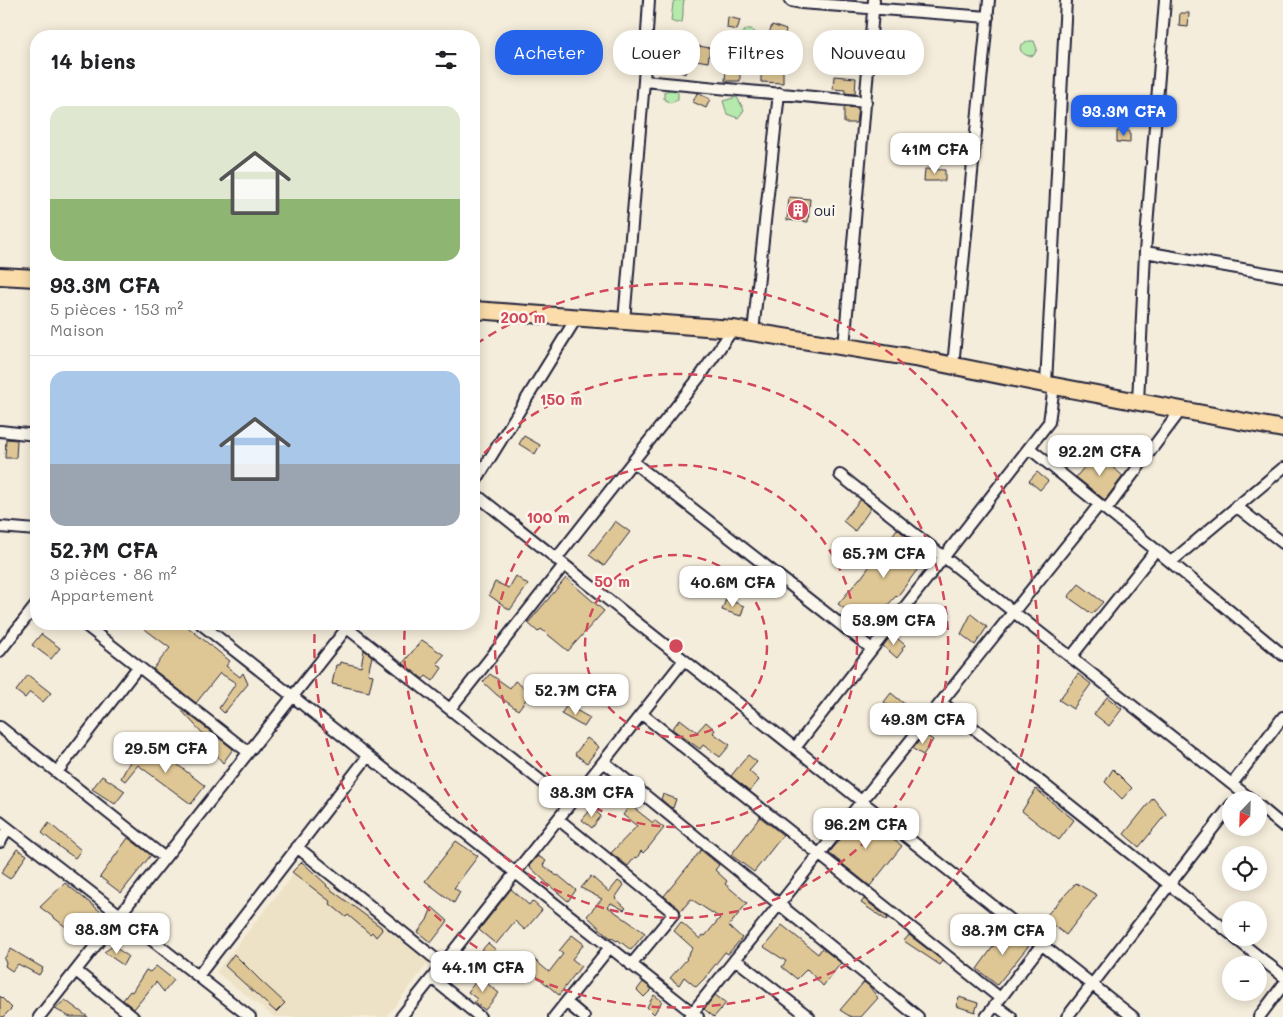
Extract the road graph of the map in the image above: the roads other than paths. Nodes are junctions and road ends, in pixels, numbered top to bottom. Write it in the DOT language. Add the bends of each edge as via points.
graph roads {
  1 [pos="649,0"];
  2 [pos="790,0"];
  3 [pos="989,0"];
  4 [pos="1066,0"];
  5 [pos="1165,0"];
  6 [pos="874,4"];
  7 [pos="988,17"];
  8 [pos="644,80"];
  9 [pos="779,93"];
  10 [pos="866,102"];
  11 [pos="1145,252"];
  12 [pos="0,276"];
  13 [pos="1283,276"];
  14 [pos="30,278"];
  15 [pos="480,310"];
  16 [pos="576,317"];
  17 [pos="624,321"];
  18 [pos="733,329"];
  19 [pos="753,332"];
  20 [pos="844,347"];
  21 [pos="953,366"];
  22 [pos="1050,385"];
  23 [pos="1138,402"];
  24 [pos="1181,410"];
  25 [pos="1283,428"];
  26 [pos="0,432"];
  27 [pos="30,434"];
  28 [pos="1029,448"];
  29 [pos="633,462"];
  30 [pos="1283,468"];
  31 [pos="480,474"];
  32 [pos="840,475"];
  33 [pos="480,498"];
  34 [pos="1236,506"];
  35 [pos="1102,507"];
  36 [pos="0,527"];
  37 [pos="30,530"];
  38 [pos="1283,543"];
  39 [pos="1156,550"];
  40 [pos="944,556"];
  41 [pos="560,562"];
  42 [pos="1171,562"];
  43 [pos="1013,611"];
  44 [pos="30,613"];
  45 [pos="92,630"];
  46 [pos="209,630"];
  47 [pos="345,630"];
  48 [pos="353,630"];
  49 [pos="872,649"];
  50 [pos="0,651"];
  51 [pos="1283,655"];
  52 [pos="1071,657"];
  53 [pos="684,660"];
  54 [pos="138,667"];
  55 [pos="292,696"];
  56 [pos="941,702"];
  57 [pos="450,709"];
  58 [pos="642,714"];
  59 [pos="1283,717"];
  60 [pos="0,727"];
  61 [pos="795,748"];
  62 [pos="248,752"];
  63 [pos="368,756"];
  64 [pos="604,762"];
  65 [pos="57,772"];
  66 [pos="1232,784"];
  67 [pos="1236,791"];
  68 [pos="861,801"];
  69 [pos="570,804"];
  70 [pos="1268,814"];
  71 [pos="1222,817"];
  72 [pos="558,819"];
  73 [pos="0,822"];
  74 [pos="1283,826"];
  75 [pos="8,830"];
  76 [pos="0,842"];
  77 [pos="297,847"];
  78 [pos="819,854"];
  79 [pos="165,858"];
  80 [pos="516,873"];
  81 [pos="1170,885"];
  82 [pos="779,904"];
  83 [pos="120,915"];
  84 [pos="1222,927"];
  85 [pos="1042,944"];
  86 [pos="1245,946"];
  87 [pos="610,947"];
  88 [pos="735,959"];
  89 [pos="443,965"];
  90 [pos="632,965"];
  91 [pos="76,971"];
  92 [pos="198,976"];
  93 [pos="1283,976"];
  94 [pos="432,978"];
  95 [pos="1092,985"];
  96 [pos="1283,985"];
  97 [pos="566,1002"];
  98 [pos="998,1002"];
  99 [pos="693,1016"];
  100 [pos="39,1017"];
  101 [pos="133,1017"];
  102 [pos="250,1017"];
  103 [pos="401,1017"];
  104 [pos="480,1017"];
  105 [pos="554,1017"];
  106 [pos="584,1017"];
  107 [pos="809,1017"];
  108 [pos="918,1017"];
  109 [pos="986,1017"];
  110 [pos="1011,1017"];
  111 [pos="1068,1017"];
  112 [pos="1133,1017"];
  113 [pos="1259,1017"];
  1 -- 8 [label="street"];
  2 -- 6 [label="street"];
  3 -- 7 [label="street"];
  4 -- 22 [label="street"];
  5 -- 11 [label="street"];
  6 -- 7 [label="street"];
  6 -- 10 [label="street"];
  7 -- 21 [label="street"];
  8 -- 9 [label="street"];
  8 -- 17 [label="street"];
  9 -- 10 [label="street"];
  9 -- 19 [label="street"];
  10 -- 20 [label="street"];
  11 -- 13 [label="street"];
  11 -- 23 [label="street"];
  12 -- 14 [label="main road"];
  15 -- 16 [label="main road"];
  16 -- 17 [label="main road"];
  16 -- 31 [label="street"];
  17 -- 18 [label="main road"];
  18 -- 19 [label="main road"];
  18 -- 29 [label="street"];
  19 -- 20 [label="main road"];
  20 -- 21 [label="main road"];
  21 -- 22 [label="main road"];
  22 -- 23 [label="main road"];
  22 -- 28 [label="street" via="1048,422"];
  23 -- 24 [label="main road"];
  24 -- 25 [label="main road"];
  24 -- 35 [label="street"];
  26 -- 27 [label="street"];
  28 -- 35 [label="street"];
  28 -- 40 [label="street"];
  29 -- 41 [label="street"];
  29 -- 49 [label="street"];
  30 -- 34 [label="street"];
  32 -- 40 [label="street"];
  33 -- 41 [label="street"];
  34 -- 38 [label="street"];
  34 -- 42 [label="street"];
  35 -- 39 [label="street"];
  35 -- 43 [label="street"];
  36 -- 37 [label="street"];
  39 -- 42 [label="street"];
  39 -- 52 [label="street"];
  40 -- 43 [label="street"];
  40 -- 49 [label="street"];
  41 -- 53 [label="street"];
  41 -- 57 [label="street"];
  42 -- 51 [label="street"];
  43 -- 52 [label="street"];
  43 -- 56 [label="street"];
  44 -- 50 [label="street"];
  45 -- 54 [label="street"];
  46 -- 55 [label="street"];
  47 -- 55 [label="street"];
  48 -- 57 [label="street"];
  49 -- 61 [label="street"];
  52 -- 66 [label="street"];
  53 -- 58 [label="street"];
  53 -- 61 [label="street"];
  54 -- 62 [label="street"];
  54 -- 65 [label="street"];
  55 -- 62 [label="street"];
  55 -- 63 [label="street"];
  56 -- 68 [label="street"];
  56 -- 81 [label="street"];
  57 -- 69 [label="street"];
  58 -- 64 [label="street"];
  58 -- 78 [label="street"];
  59 -- 66 [label="street"];
  60 -- 65 [label="street"];
  61 -- 68 [label="street"];
  62 -- 79 [label="street"];
  63 -- 77 [label="street"];
  63 -- 80 [label="street"];
  64 -- 69 [label="street"];
  64 -- 82 [label="street"];
  65 -- 79 [label="street"];
  66 -- 67 [label="street"];
  68 -- 78 [label="street"];
  68 -- 85 [label="street"];
  69 -- 72 [label="street"];
  70 -- 74 [label="street"];
  71 -- 81 [label="street"];
  72 -- 80 [label="street"];
  72 -- 90 [label="street" via="674,912"];
  73 -- 75 [label="street"];
  75 -- 76 [label="street"];
  75 -- 83 [label="street"];
  77 -- 89 [label="street"];
  77 -- 92 [label="street"];
  78 -- 82 [label="street"];
  78 -- 98 [label="street"];
  79 -- 83 [label="street"];
  80 -- 87 [label="street"];
  80 -- 89 [label="street"];
  81 -- 84 [label="street"];
  81 -- 95 [label="street"];
  82 -- 88 [label="street"];
  82 -- 108 [label="street"];
  83 -- 91 [label="street"];
  83 -- 92 [label="street"];
  85 -- 95 [label="street"];
  85 -- 98 [label="street"];
  86 -- 93 [label="street"];
  87 -- 90 [label="street"];
  87 -- 97 [label="street"];
  88 -- 99 [label="street"];
  88 -- 107 [label="street"];
  89 -- 94 [label="street"];
  90 -- 99 [label="street"];
  91 -- 100 [label="street"];
  91 -- 101 [label="street"];
  92 -- 102 [label="street"];
  94 -- 103 [label="street"];
  94 -- 104 [label="street"];
  95 -- 111 [label="street"];
  95 -- 112 [label="street"];
  96 -- 113 [label="street"];
  97 -- 105 [label="street"];
  97 -- 106 [label="street"];
  98 -- 109 [label="street"];
  98 -- 110 [label="street"];
}
